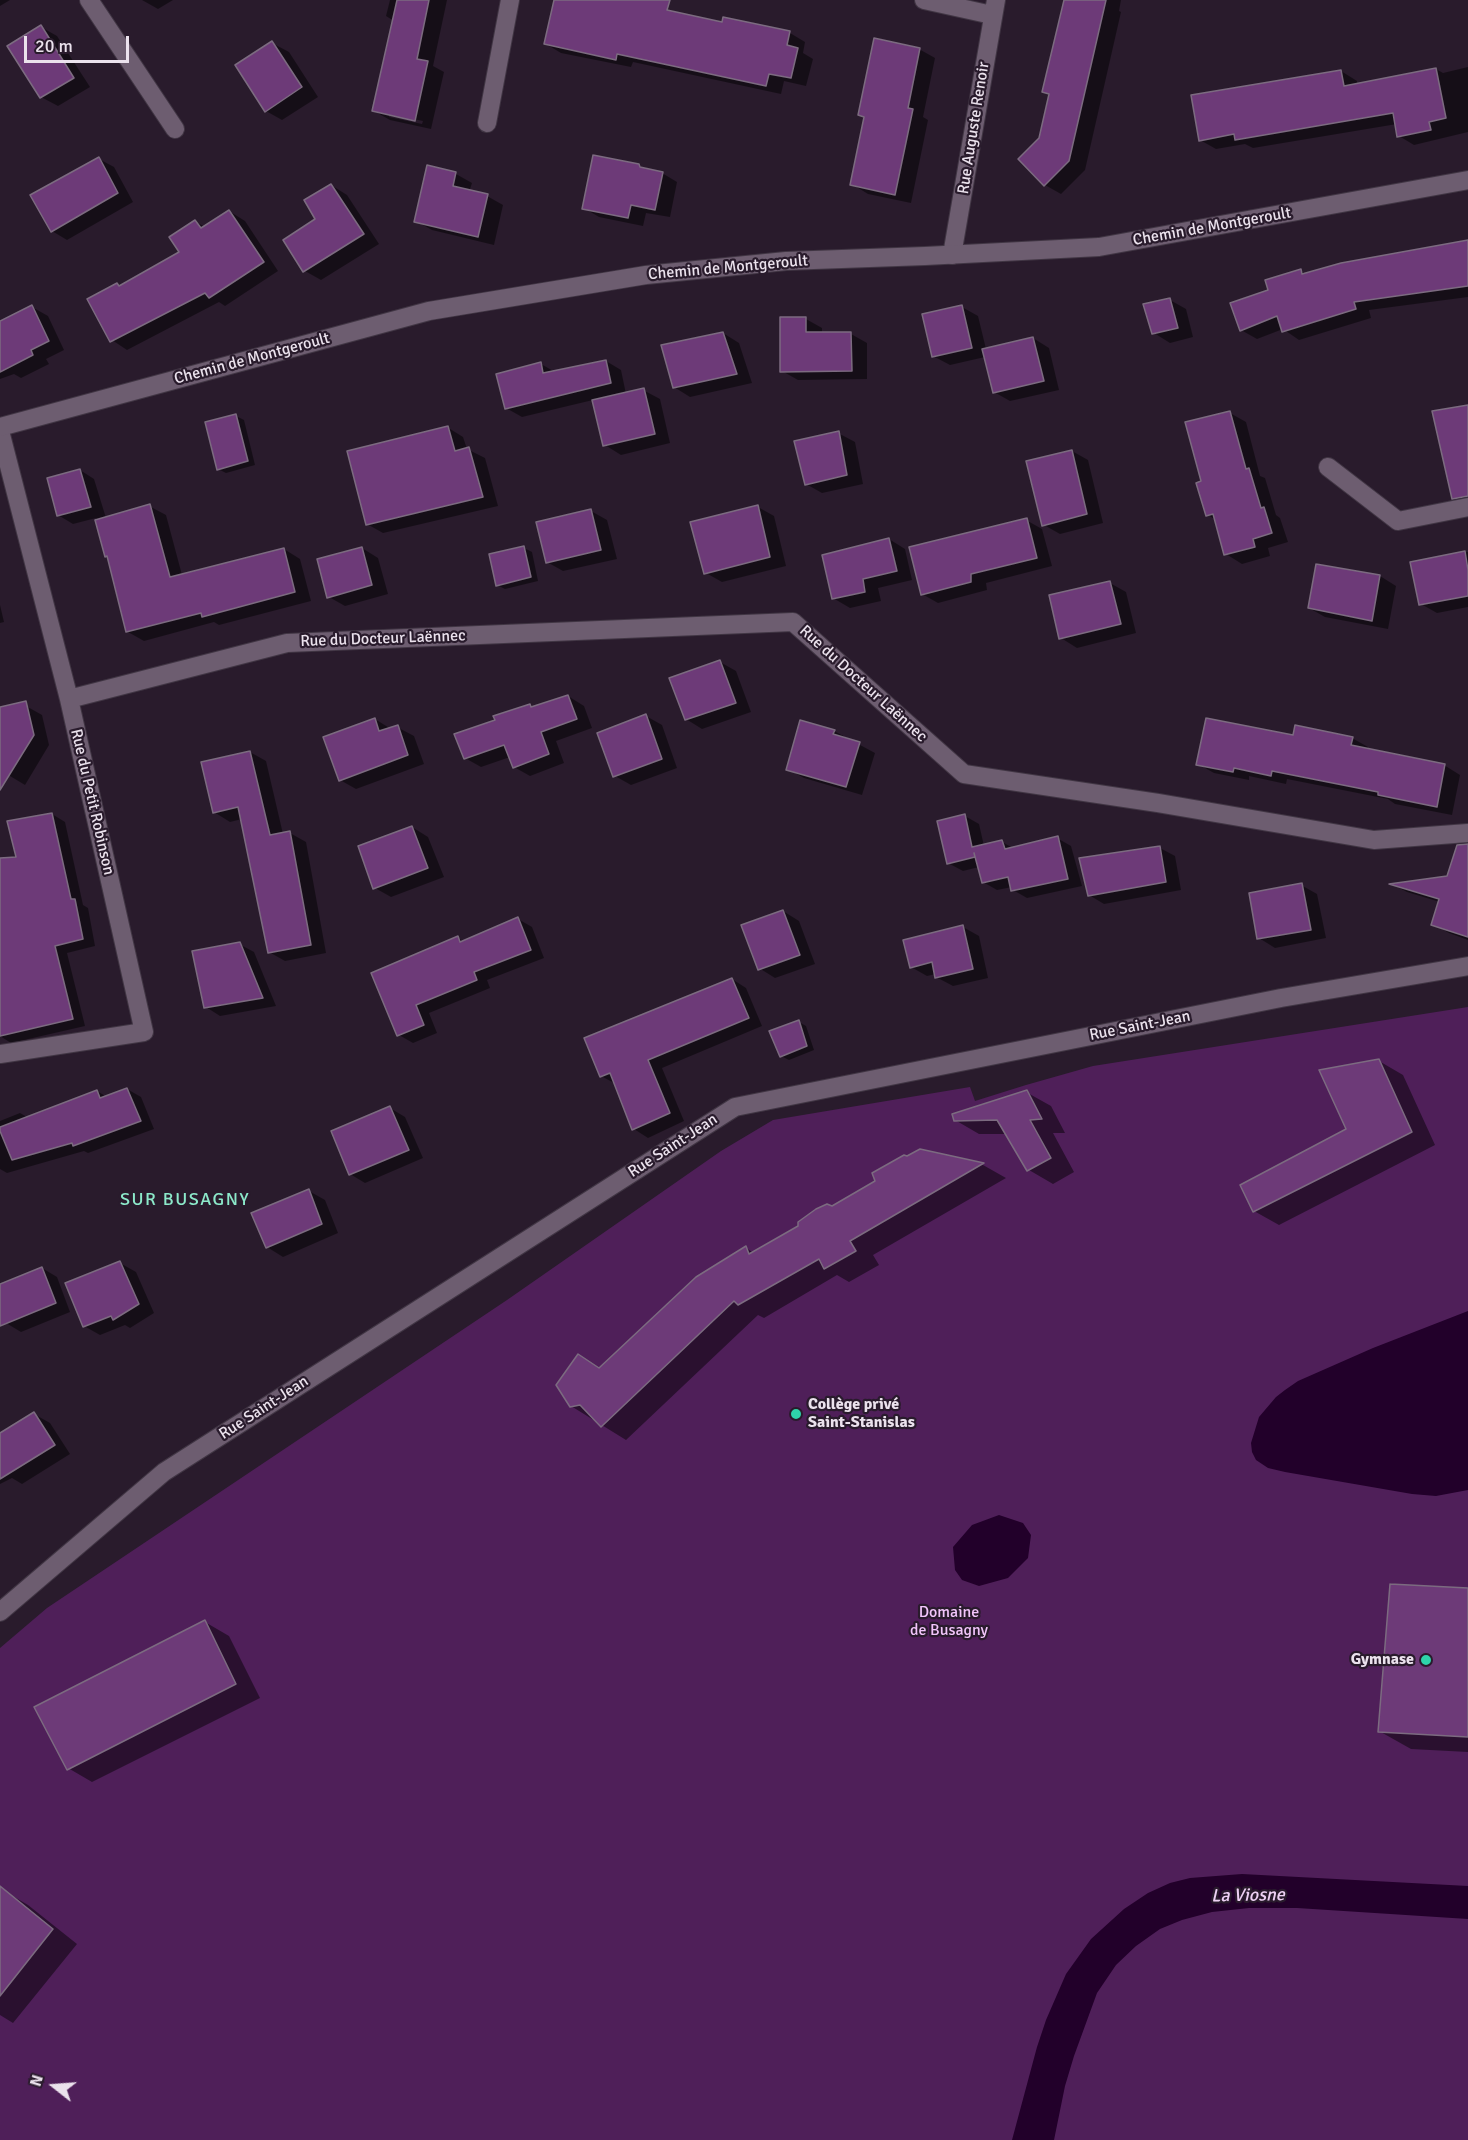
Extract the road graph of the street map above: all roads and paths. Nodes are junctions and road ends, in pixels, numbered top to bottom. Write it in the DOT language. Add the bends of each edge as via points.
graph roads {
  1 [pos="89,0"];
  2 [pos="510,0"];
  3 [pos="924,0"];
  4 [pos="994,8"];
  5 [pos="487,123"];
  6 [pos="175,129"];
  7 [pos="1468,180"];
  8 [pos="952,255"];
  9 [pos="0,429"];
  10 [pos="1328,467"];
  11 [pos="1468,507"];
  12 [pos="69,699"];
  13 [pos="1468,834"];
  14 [pos="1468,966"];
  15 [pos="0,1054"];
  16 [pos="0,1612"];
  1 -- 6 [label="street"];
  2 -- 5 [label="street"];
  3 -- 4 [label="street"];
  4 -- 8 [label="street, Rue Auguste Renoir"];
  7 -- 8 [label="street, Chemin de Montgeroult" via="1099,247"];
  8 -- 9 [label="street, Chemin de Montgeroult" via="786,261 646,275 429,312"];
  9 -- 12 [label="street, Rue du Petit Robinson"];
  10 -- 11 [label="street" via="1398,520"];
  12 -- 13 [label="street, Rue du Docteur Laënnec" via="287,643 793,622 964,774 1374,840"];
  12 -- 15 [label="street, Rue du Petit Robinson" via="144,1032"];
  14 -- 16 [label="street, Rue Saint-Jean" via="1281,998 735,1107 164,1472"];
}
